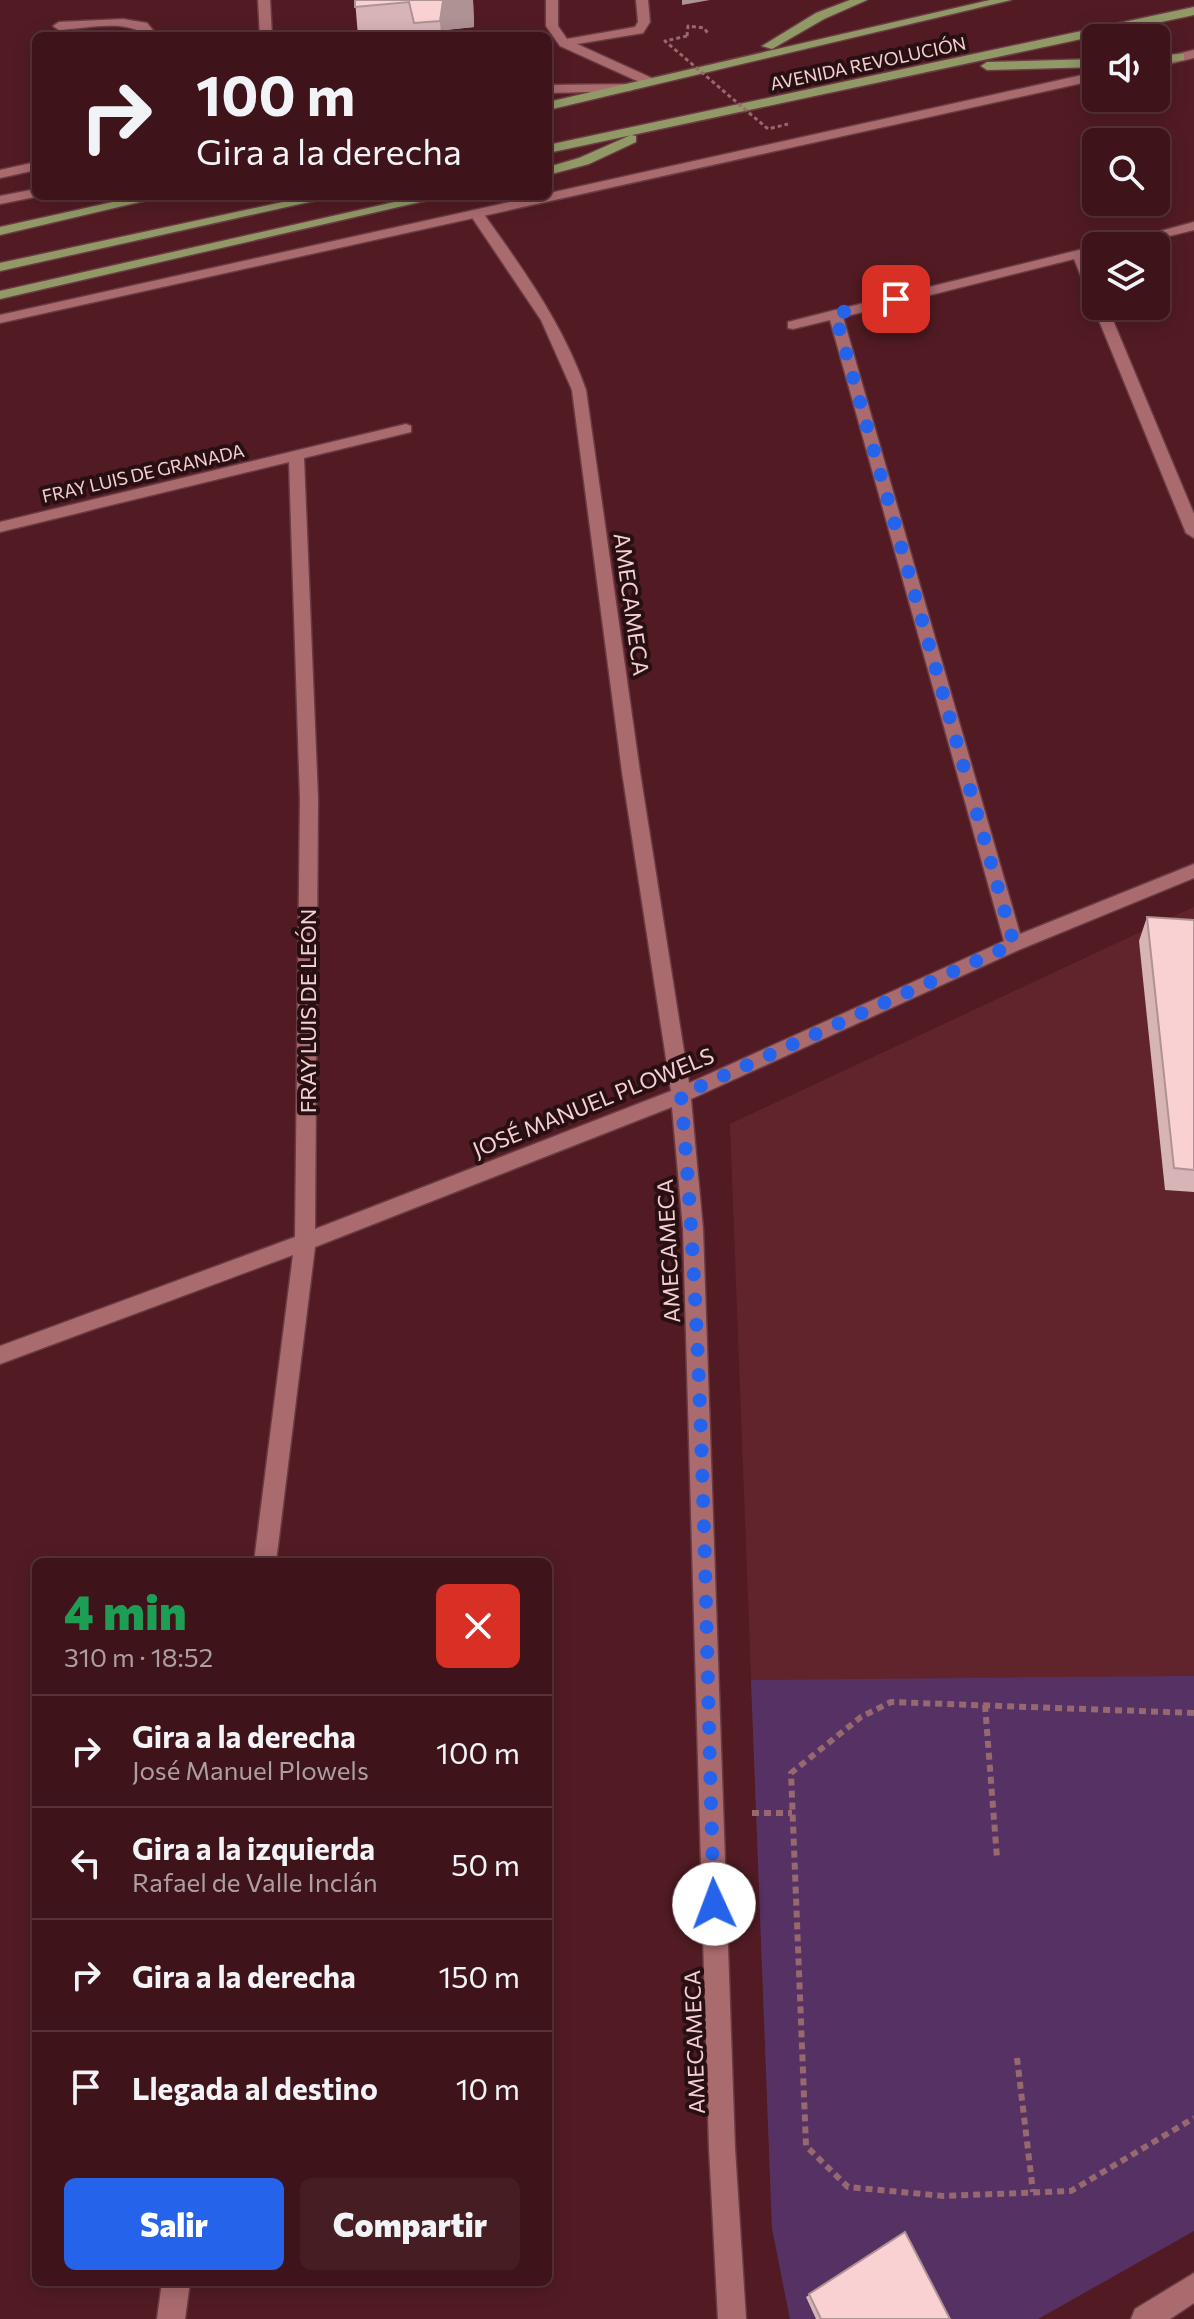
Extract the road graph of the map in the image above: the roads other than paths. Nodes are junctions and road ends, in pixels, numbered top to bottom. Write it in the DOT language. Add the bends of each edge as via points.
graph roads {
  1 [pos="264,0"];
  2 [pos="552,0"];
  3 [pos="642,0"];
  4 [pos="861,0"];
  5 [pos="1005,0"];
  6 [pos="1194,11"];
  7 [pos="59,26"];
  8 [pos="148,32"];
  9 [pos="266,32"];
  10 [pos="564,43"];
  11 [pos="552,45"];
  12 [pos="751,57"];
  13 [pos="1082,63"];
  14 [pos="943,66"];
  15 [pos="1082,79"];
  16 [pos="650,82"];
  17 [pos="630,87"];
  18 [pos="552,89"];
  19 [pos="552,105"];
  20 [pos="651,127"];
  21 [pos="552,148"];
  22 [pos="32,167"];
  23 [pos="552,170"];
  24 [pos="0,174"];
  25 [pos="32,194"];
  26 [pos="552,199"];
  27 [pos="0,200"];
  28 [pos="140,200"];
  29 [pos="310,200"];
  30 [pos="421,200"];
  31 [pos="549,200"];
  32 [pos="478,216"];
  33 [pos="1194,226"];
  34 [pos="0,231"];
  35 [pos="1169,232"];
  36 [pos="1082,253"];
  37 [pos="1079,254"];
  38 [pos="1082,261"];
  39 [pos="0,267"];
  40 [pos="0,295"];
  41 [pos="835,314"];
  42 [pos="0,319"];
  43 [pos="1106,320"];
  44 [pos="793,325"];
  45 [pos="406,429"];
  46 [pos="296,457"];
  47 [pos="0,527"];
  48 [pos="1194,533"];
  49 [pos="1194,871"];
  50 [pos="1014,944"];
  51 [pos="681,1095"];
  52 [pos="305,1242"];
  53 [pos="0,1355"];
  54 [pos="266,1558"];
  55 [pos="175,2286"];
  56 [pos="1194,2287"];
  57 [pos="171,2319"];
  58 [pos="732,2319"];
  59 [pos="1145,2319"];
  1 -- 9 [label="street"];
  2 -- 10 [label="street" via="552,26"];
  3 -- 10 [label="street" via="644,22 639,30"];
  4 -- 12 [label="main road" via="820,16"];
  5 -- 12 [label="main road, AVENIDA REVOLUCIÓN"];
  6 -- 14 [label="main road, AVENIDA REVOLUCIÓN"];
  7 -- 8 [label="street" via="123,23"];
  10 -- 11 [label="street"];
  10 -- 16 [label="street"];
  12 -- 16 [label="main road, AVENIDA REVOLUCIÓN"];
  13 -- 14 [label="main road"];
  14 -- 20 [label="main road, AVENIDA REVOLUCIÓN"];
  15 -- 26 [label="street"];
  16 -- 17 [label="main road, AVENIDA REVOLUCIÓN"];
  17 -- 18 [label="street"];
  17 -- 19 [label="main road, AVENIDA REVOLUCIÓN"];
  20 -- 21 [label="main road, AVENIDA REVOLUCIÓN"];
  20 -- 23 [label="main road" via="608,150"];
  22 -- 24 [label="street"];
  25 -- 27 [label="street"];
  28 -- 34 [label="main road"];
  29 -- 39 [label="main road"];
  30 -- 40 [label="main road"];
  31 -- 32 [label="street"];
  32 -- 42 [label="street"];
  32 -- 51 [label="street, AMECAMECA" via="545,310 567,351 579,390"];
  33 -- 35 [label="street"];
  36 -- 37 [label="street"];
  37 -- 38 [label="street"];
  37 -- 41 [label="street"];
  41 -- 44 [label="street"];
  41 -- 50 [label="street"];
  43 -- 48 [label="street"];
  45 -- 46 [label="street, FRAY LUIS DE GRANADA"];
  46 -- 47 [label="street, FRAY LUIS DE GRANADA"];
  46 -- 52 [label="street, FRAY LUIS DE LEÓN" via="309,799"];
  49 -- 50 [label="street, JOSÉ MANUEL PLOWELS"];
  50 -- 51 [label="street, JOSÉ MANUEL PLOWELS"];
  51 -- 52 [label="street, JOSÉ MANUEL PLOWELS"];
  51 -- 58 [label="street, AMECAMECA" via="700,1395 721,2133"];
  52 -- 53 [label="street, JOSÉ MANUEL PLOWELS"];
  52 -- 54 [label="street, FRAY LUIS DE LEÓN"];
  55 -- 57 [label="street"];
  56 -- 59 [label="street"];
}
